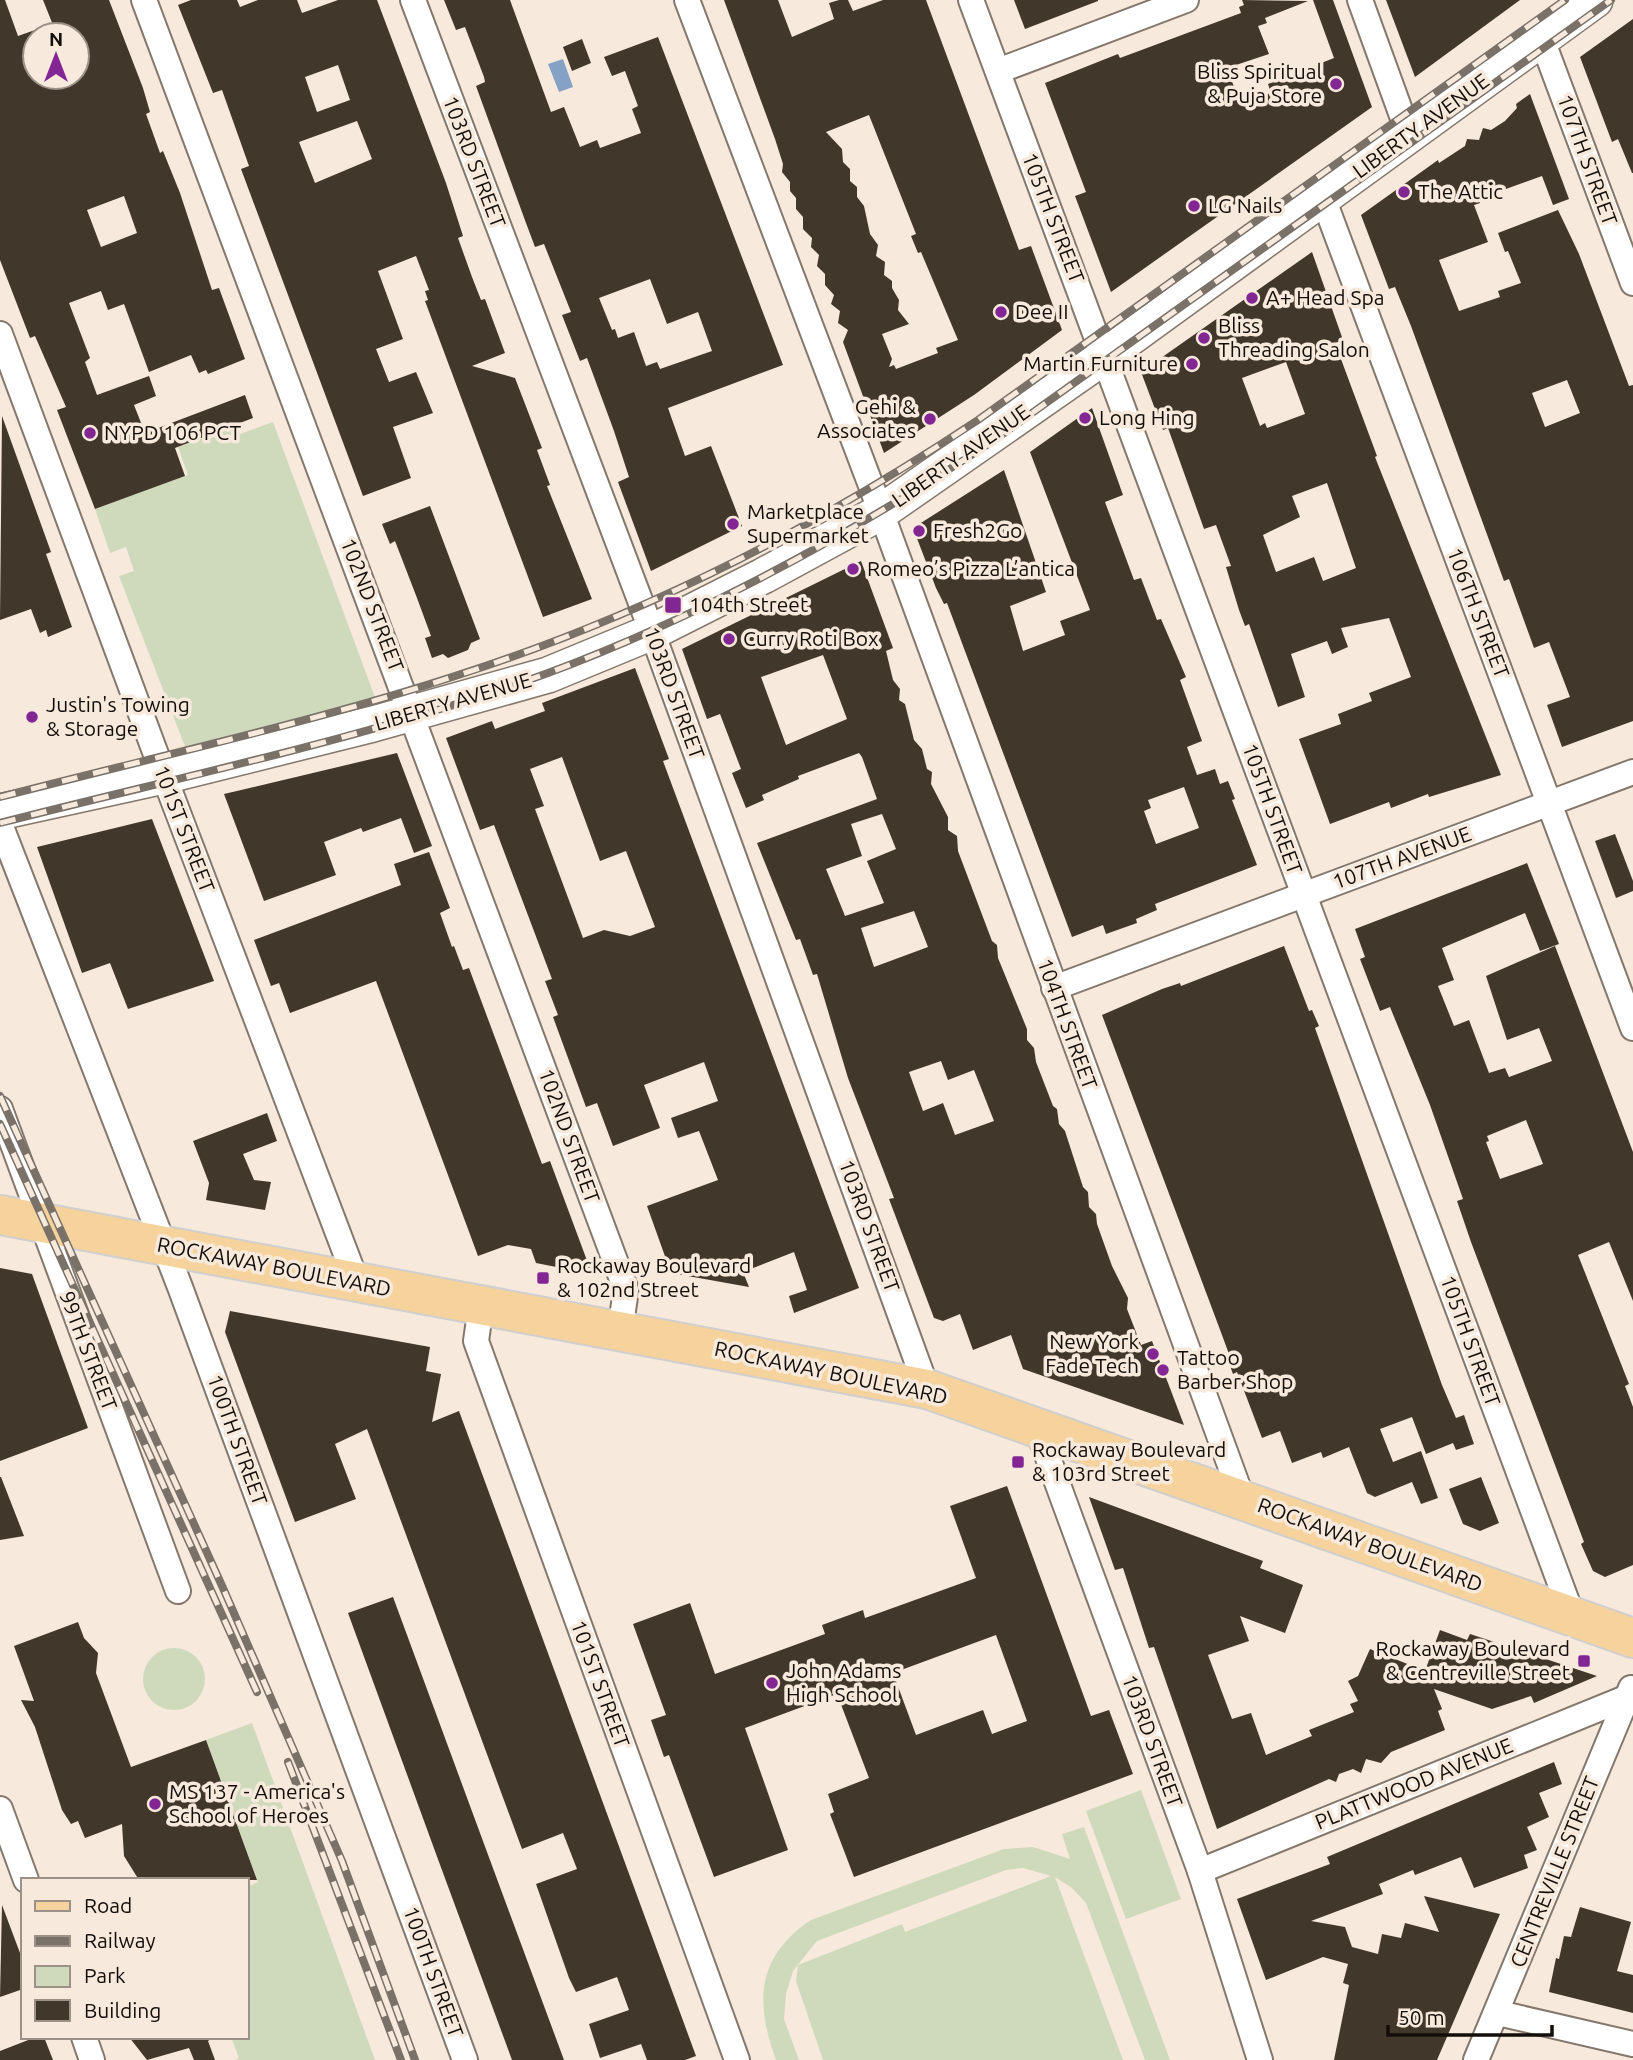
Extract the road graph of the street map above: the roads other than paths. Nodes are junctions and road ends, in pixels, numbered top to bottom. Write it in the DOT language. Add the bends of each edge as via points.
graph roads {
  1 [pos="144,0"];
  2 [pos="413,0"];
  3 [pos="687,0"];
  4 [pos="971,0"];
  5 [pos="1186,0"];
  6 [pos="1360,0"];
  7 [pos="1595,0"];
  8 [pos="1541,37"];
  9 [pos="998,71"];
  10 [pos="1409,135"];
  11 [pos="1323,198"];
  12 [pos="1633,283"];
  13 [pos="0,334"];
  14 [pos="1105,356"];
  15 [pos="881,512"];
  16 [pos="652,632"];
  17 [pos="413,714"];
  18 [pos="1633,772"];
  19 [pos="164,776"];
  20 [pos="1550,803"];
  21 [pos="0,812"];
  22 [pos="0,824"];
  23 [pos="1304,895"];
  24 [pos="1054,988"];
  25 [pos="1633,1028"];
  26 [pos="0,1109"];
  27 [pos="0,1215"];
  28 [pos="42,1222"];
  29 [pos="165,1246"];
  30 [pos="357,1283"];
  31 [pos="481,1306"];
  32 [pos="620,1331"];
  33 [pos="928,1389"];
  34 [pos="1036,1425"];
  35 [pos="1242,1498"];
  36 [pos="178,1591"];
  37 [pos="1573,1618"];
  38 [pos="1633,1638"];
  39 [pos="1630,1690"];
  40 [pos="1583,1715"];
  41 [pos="1609,1740"];
  42 [pos="0,1809"];
  43 [pos="1200,1871"];
  44 [pos="25,1878"];
  45 [pos="1498,2013"];
  46 [pos="85,2039"];
  47 [pos="1633,2044"];
  48 [pos="92,2060"];
  49 [pos="465,2060"];
  50 [pos="737,2060"];
  51 [pos="1259,2060"];
  52 [pos="1476,2060"];
  1 -- 17 [label="street, 102ND STREET"];
  2 -- 16 [label="street, 103RD STREET"];
  3 -- 15 [label="street, 104TH STREET"];
  4 -- 9 [label="street, 105TH STREET"];
  5 -- 9 [label="street"];
  6 -- 10 [label="street"];
  7 -- 8 [label="street, LIBERTY AVENUE"];
  8 -- 10 [label="street, LIBERTY AVENUE"];
  8 -- 12 [label="street, 107TH STREET"];
  9 -- 14 [label="street, 105TH STREET"];
  10 -- 11 [label="street, LIBERTY AVENUE"];
  11 -- 14 [label="street, LIBERTY AVENUE"];
  11 -- 20 [label="street, 106TH STREET"];
  13 -- 19 [label="street, 101ST STREET"];
  14 -- 15 [label="street, LIBERTY AVENUE"];
  14 -- 23 [label="street, 105TH STREET"];
  15 -- 16 [label="street, LIBERTY AVENUE"];
  15 -- 24 [label="street, 104TH STREET"];
  16 -- 17 [label="street, LIBERTY AVENUE" via="548,675"];
  16 -- 33 [label="street, 103RD STREET"];
  17 -- 19 [label="street, LIBERTY AVENUE"];
  17 -- 32 [label="street, 102ND STREET" via="626,1290"];
  18 -- 20 [label="street, 107TH AVENUE"];
  19 -- 21 [label="street, LIBERTY AVENUE"];
  19 -- 30 [label="street, 101ST STREET"];
  20 -- 23 [label="street, 107TH AVENUE"];
  20 -- 25 [label="street, 106TH STREET"];
  22 -- 29 [label="street, 100TH STREET"];
  23 -- 24 [label="street, 107TH AVENUE"];
  23 -- 37 [label="street, 105TH STREET"];
  24 -- 35 [label="street, 104TH STREET"];
  26 -- 28 [label="street, 99TH STREET"];
  27 -- 28 [label="main road, ROCKAWAY BOULEVARD"];
  28 -- 29 [label="main road, ROCKAWAY BOULEVARD"];
  28 -- 36 [label="street, 99TH STREET"];
  29 -- 30 [label="main road, ROCKAWAY BOULEVARD"];
  29 -- 49 [label="street, 100TH STREET"];
  30 -- 31 [label="main road, ROCKAWAY BOULEVARD"];
  31 -- 32 [label="main road, ROCKAWAY BOULEVARD"];
  31 -- 50 [label="street, 101ST STREET" via="476,1341"];
  32 -- 33 [label="main road, ROCKAWAY BOULEVARD"];
  33 -- 34 [label="main road, ROCKAWAY BOULEVARD"];
  34 -- 35 [label="main road, ROCKAWAY BOULEVARD"];
  34 -- 43 [label="street, 103RD STREET"];
  35 -- 37 [label="main road, ROCKAWAY BOULEVARD"];
  37 -- 38 [label="main road, ROCKAWAY BOULEVARD"];
  39 -- 40 [label="street, PLATTWOOD AVENUE"];
  39 -- 41 [label="street, CENTREVILLE STREET"];
  40 -- 41 [label="street"];
  40 -- 43 [label="street, PLATTWOOD AVENUE"];
  41 -- 45 [label="street, CENTREVILLE STREET"];
  42 -- 44 [label="street"];
  43 -- 51 [label="street, 103RD STREET"];
  45 -- 47 [label="street"];
  45 -- 52 [label="street, CENTREVILLE STREET"];
  46 -- 48 [label="street"];
}
